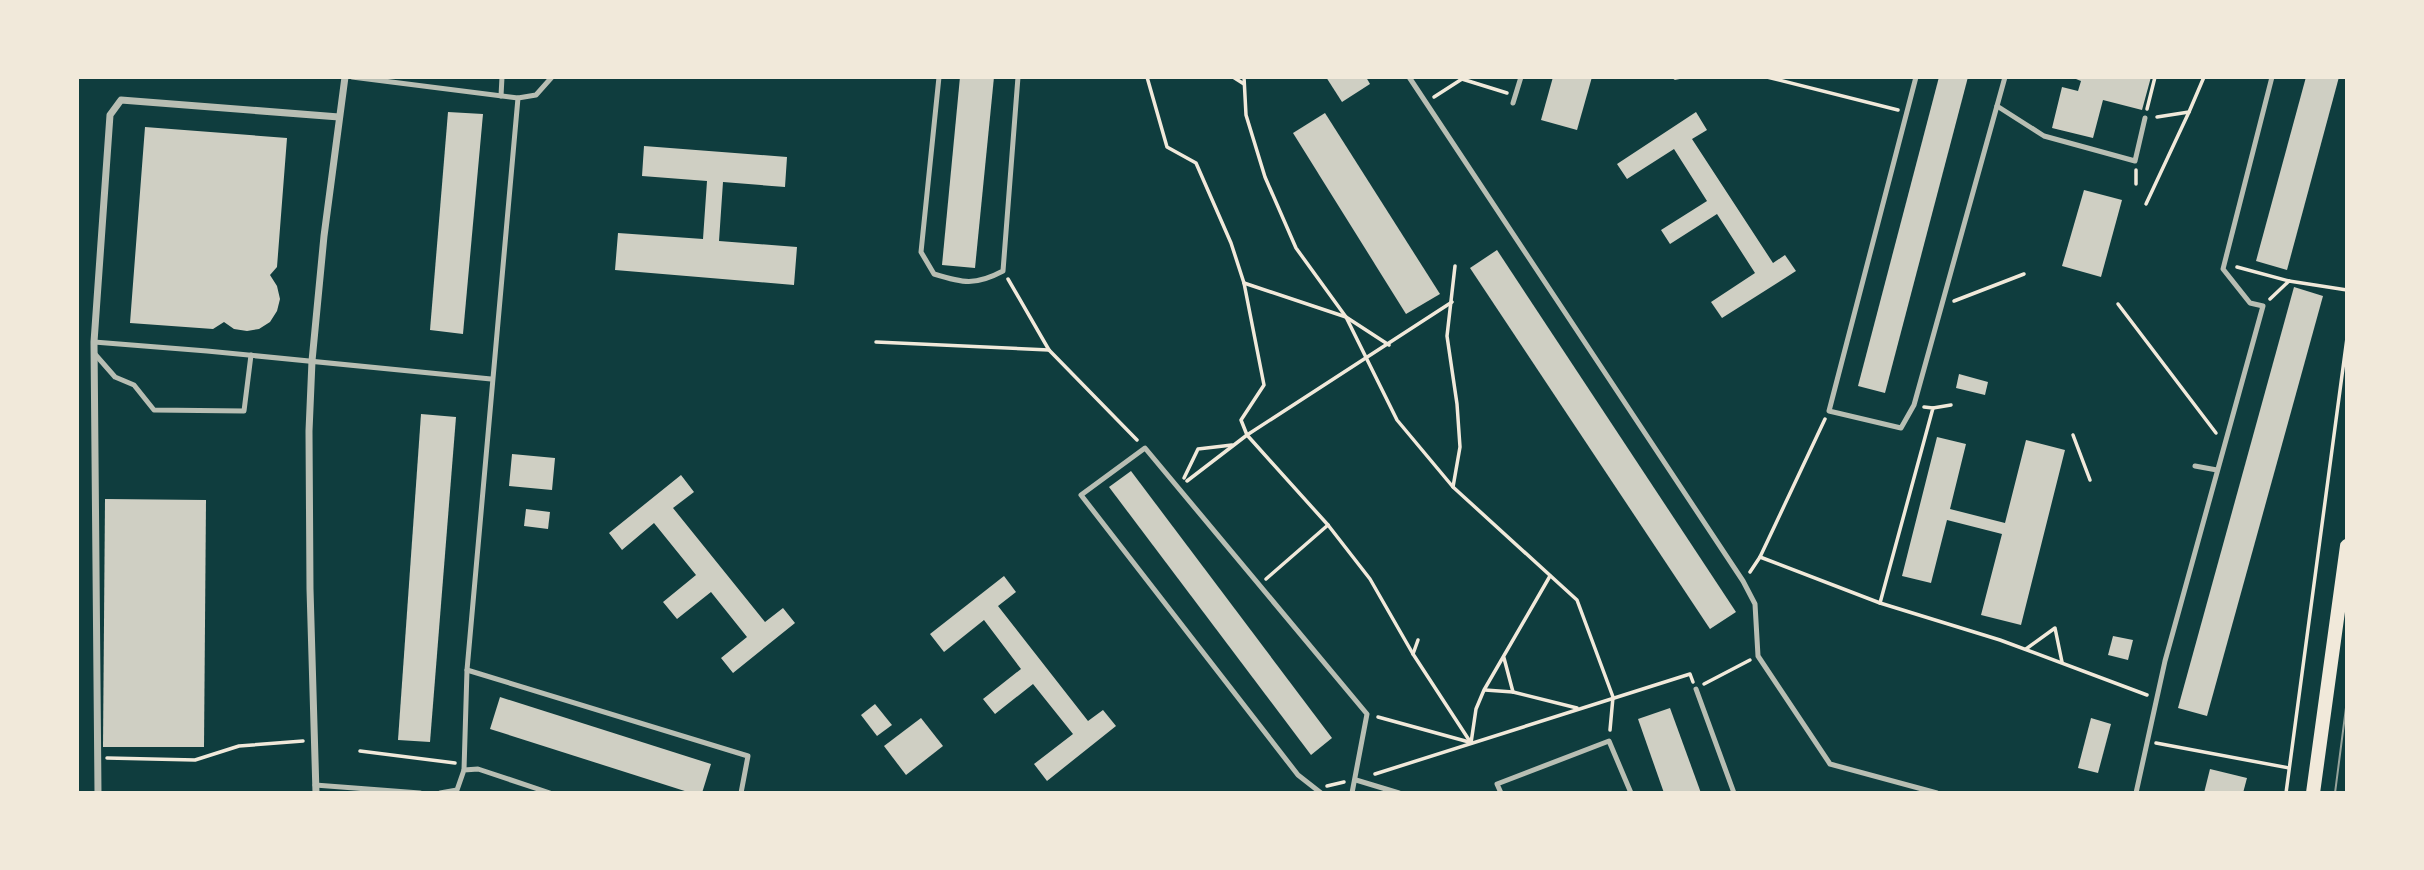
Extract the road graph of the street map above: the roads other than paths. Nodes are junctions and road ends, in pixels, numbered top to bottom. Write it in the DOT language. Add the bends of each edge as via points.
graph roads {
  1 [pos="345,77"];
  2 [pos="352,77"];
  3 [pos="502,77"];
  4 [pos="552,77"];
  5 [pos="939,77"];
  6 [pos="1018,77"];
  7 [pos="1409,77"];
  8 [pos="1521,77"];
  9 [pos="1916,77"];
  10 [pos="2005,77"];
  11 [pos="2272,77"];
  12 [pos="501,96"];
  13 [pos="518,97"];
  14 [pos="1513,103"];
  15 [pos="1997,106"];
  16 [pos="339,117"];
  17 [pos="2145,118"];
  18 [pos="94,342"];
  19 [pos="94,353"];
  20 [pos="251,355"];
  21 [pos="312,361"];
  22 [pos="491,379"];
  23 [pos="2195,466"];
  24 [pos="2217,470"];
  25 [pos="2347,546"];
  26 [pos="467,670"];
  27 [pos="1696,689"];
  28 [pos="464,767"];
  29 [pos="1356,780"];
  30 [pos="315,789"];
  31 [pos="98,793"];
  32 [pos="420,793"];
  33 [pos="440,793"];
  34 [pos="550,793"];
  35 [pos="741,793"];
  36 [pos="1321,793"];
  37 [pos="1352,793"];
  38 [pos="1399,793"];
  39 [pos="1501,793"];
  40 [pos="1631,793"];
  41 [pos="1734,793"];
  42 [pos="1937,793"];
  43 [pos="2136,793"];
  44 [pos="2313,793"];
  1 -- 16 [label="street"];
  2 -- 12 [label="lane"];
  3 -- 12 [label="lane"];
  4 -- 13 [label="lane" via="537,94"];
  5 -- 6 [label="lane" via="921,252 934,274 965,283 987,280 1003,271"];
  7 -- 42 [label="lane" via="1743,581 1755,604 1758,656 1830,764"];
  8 -- 14 [label="lane"];
  9 -- 15 [label="lane" via="1829,411 1901,428 1914,405"];
  10 -- 15 [label="lane"];
  11 -- 24 [label="lane" via="2223,269 2250,303 2263,306"];
  12 -- 13 [label="lane"];
  13 -- 22 [label="lane"];
  15 -- 17 [label="lane" via="2044,136 2135,161"];
  16 -- 18 [label="street" via="121,100 110,115"];
  16 -- 21 [label="street"];
  18 -- 19 [label="street"];
  18 -- 20 [label="lane"];
  19 -- 20 [label="lane" via="115,377 134,384 154,410 244,411"];
  19 -- 31 [label="street"];
  20 -- 21 [label="lane"];
  21 -- 22 [label="lane"];
  21 -- 30 [label="street" via="310,589"];
  22 -- 26 [label="lane"];
  23 -- 24 [label="lane"];
  24 -- 43 [label="lane" via="2165,660"];
  25 -- 44 [label="main road"];
  26 -- 28 [label="lane"];
  26 -- 35 [label="lane" via="748,756"];
  27 -- 41 [label="lane"];
  28 -- 33 [label="lane" via="457,790"];
  28 -- 34 [label="lane"];
  29 -- 36 [label="lane" via="1367,714 1145,448 1082,495 1298,775"];
  29 -- 37 [label="lane"];
  29 -- 38 [label="lane"];
  30 -- 32 [label="lane"];
  39 -- 40 [label="lane" via="1497,785 1609,741"];
}
